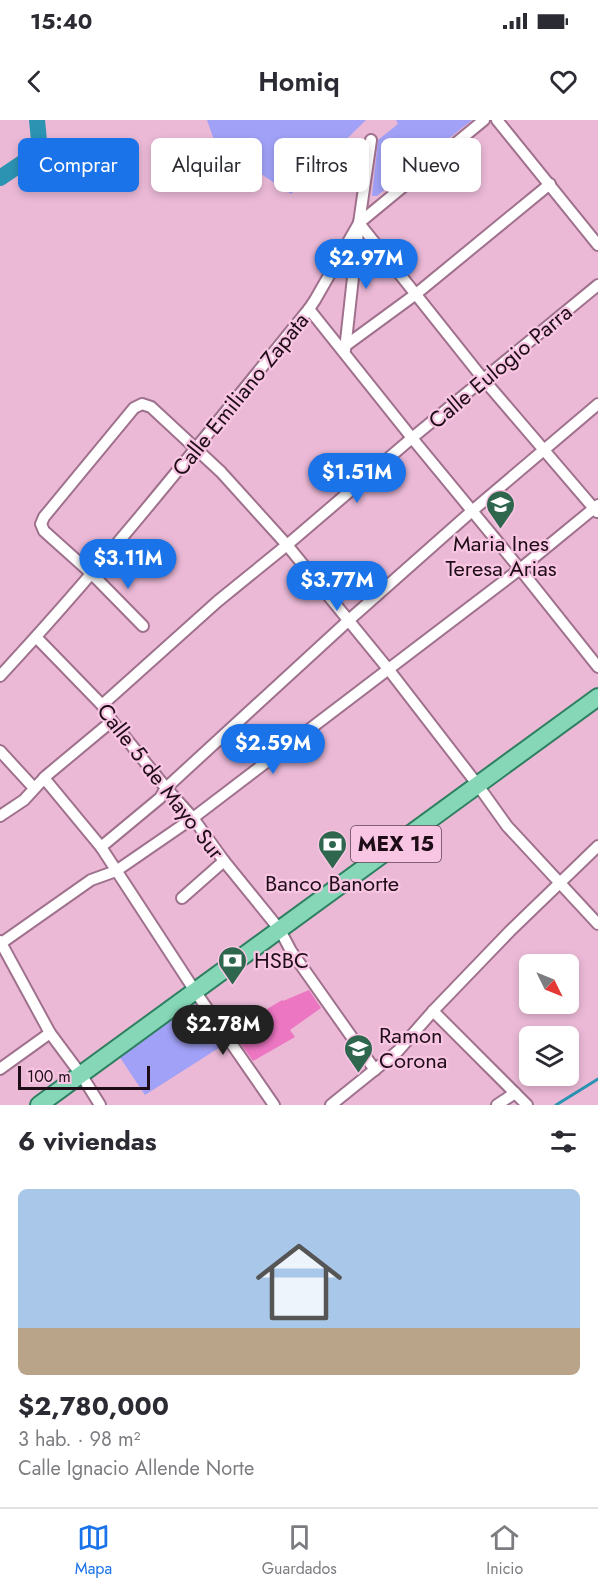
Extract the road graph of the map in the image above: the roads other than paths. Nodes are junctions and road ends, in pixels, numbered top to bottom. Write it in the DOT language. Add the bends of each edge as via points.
graph roads {
  1 [pos="484,120"];
  2 [pos="497,120"];
  3 [pos="371,140"];
  4 [pos="550,184"];
  5 [pos="359,223"];
  6 [pos="598,245"];
  7 [pos="598,285"];
  8 [pos="416,294"];
  9 [pos="309,309"];
  10 [pos="345,350"];
  11 [pos="484,380"];
  12 [pos="598,404"];
  13 [pos="412,438"];
  14 [pos="196,448"];
  15 [pos="545,450"];
  16 [pos="597,509"];
  17 [pos="472,511"];
  18 [pos="287,545"];
  19 [pos="520,569"];
  20 [pos="92,574"];
  21 [pos="349,620"];
  22 [pos="143,626"];
  23 [pos="36,637"];
  24 [pos="598,667"];
  25 [pos="389,670"];
  26 [pos="0,676"];
  27 [pos="598,697"];
  28 [pos="102,705"];
  29 [pos="112,721"];
  30 [pos="0,751"];
  31 [pos="44,778"];
  32 [pos="477,784"];
  33 [pos="34,788"];
  34 [pos="166,788"];
  35 [pos="0,816"];
  36 [pos="193,818"];
  37 [pos="598,846"];
  38 [pos="101,847"];
  39 [pos="224,861"];
  40 [pos="116,871"];
  41 [pos="560,883"];
  42 [pos="182,898"];
  43 [pos="598,924"];
  44 [pos="280,930"];
  45 [pos="0,943"];
  46 [pos="195,991"];
  47 [pos="433,1011"];
  48 [pos="50,1033"];
  49 [pos="0,1069"];
  50 [pos="375,1070"];
  51 [pos="82,1076"];
  52 [pos="515,1093"];
  53 [pos="39,1105"];
  54 [pos="100,1105"];
  55 [pos="274,1105"];
  56 [pos="331,1105"];
  57 [pos="497,1105"];
  58 [pos="527,1105"];
  1 -- 5 [label="street, Calle Emiliano Zapata"];
  2 -- 4 [label="street"];
  3 -- 5 [label="street"];
  4 -- 6 [label="street"];
  4 -- 8 [label="street"];
  5 -- 8 [label="street"];
  5 -- 9 [label="street, Calle Emiliano Zapata"];
  5 -- 10 [label="street"];
  7 -- 11 [label="street, Calle Eulogio Parra"];
  8 -- 10 [label="street"];
  8 -- 11 [label="street"];
  9 -- 10 [label="street"];
  9 -- 14 [label="street, Calle Emiliano Zapata"];
  10 -- 13 [label="street"];
  11 -- 13 [label="street, Calle Eulogio Parra"];
  11 -- 15 [label="street"];
  12 -- 15 [label="street"];
  13 -- 17 [label="street"];
  13 -- 18 [label="street, Calle Eulogio Parra"];
  14 -- 18 [label="street"];
  14 -- 20 [label="street, Calle Emiliano Zapata"];
  14 -- 20 [label="street" via="151,407 142,404 134,408 44,517 44,531"];
  15 -- 16 [label="street"];
  15 -- 17 [label="street"];
  16 -- 19 [label="street"];
  17 -- 19 [label="street"];
  17 -- 21 [label="street"];
  18 -- 21 [label="street"];
  18 -- 28 [label="street, Calle Eulogio Parra"];
  19 -- 24 [label="street"];
  19 -- 25 [label="street"];
  20 -- 22 [label="street"];
  20 -- 23 [label="street, Calle Emiliano Zapata"];
  21 -- 25 [label="street"];
  21 -- 34 [label="street"];
  23 -- 26 [label="street, Calle Emiliano Zapata"];
  23 -- 28 [label="street, Calle 5 de Mayo Sur"];
  25 -- 32 [label="street"];
  25 -- 36 [label="street"];
  27 -- 32 [label="main road, MEX 15"];
  28 -- 29 [label="street, Calle 5 de Mayo Sur"];
  29 -- 31 [label="street"];
  29 -- 34 [label="street, Calle 5 de Mayo Sur"];
  30 -- 33 [label="street"];
  31 -- 33 [label="street"];
  31 -- 38 [label="street"];
  32 -- 41 [label="street" via="507,826"];
  32 -- 44 [label="main road, MEX 15"];
  33 -- 35 [label="street"];
  34 -- 36 [label="street, Calle 5 de Mayo Sur"];
  34 -- 38 [label="street" via="160,798"];
  36 -- 39 [label="street, Calle 5 de Mayo Sur"];
  36 -- 40 [label="street"];
  37 -- 41 [label="street"];
  38 -- 40 [label="street"];
  39 -- 42 [label="street"];
  39 -- 44 [label="street, Calle 5 de Mayo Sur"];
  40 -- 45 [label="street" via="91,880"];
  40 -- 46 [label="street"];
  41 -- 43 [label="street"];
  41 -- 47 [label="street"];
  44 -- 46 [label="main road, MEX 15"];
  44 -- 50 [label="street, Calle 5 de Mayo Sur"];
  45 -- 48 [label="street"];
  46 -- 51 [label="main road, MEX 15"];
  46 -- 55 [label="street"];
  47 -- 50 [label="street" via="398,1051"];
  47 -- 52 [label="street"];
  48 -- 49 [label="street"];
  48 -- 51 [label="street"];
  50 -- 56 [label="street"];
  51 -- 53 [label="main road, MEX 15"];
  51 -- 54 [label="street"];
  52 -- 57 [label="street"];
  52 -- 58 [label="street"];
}
